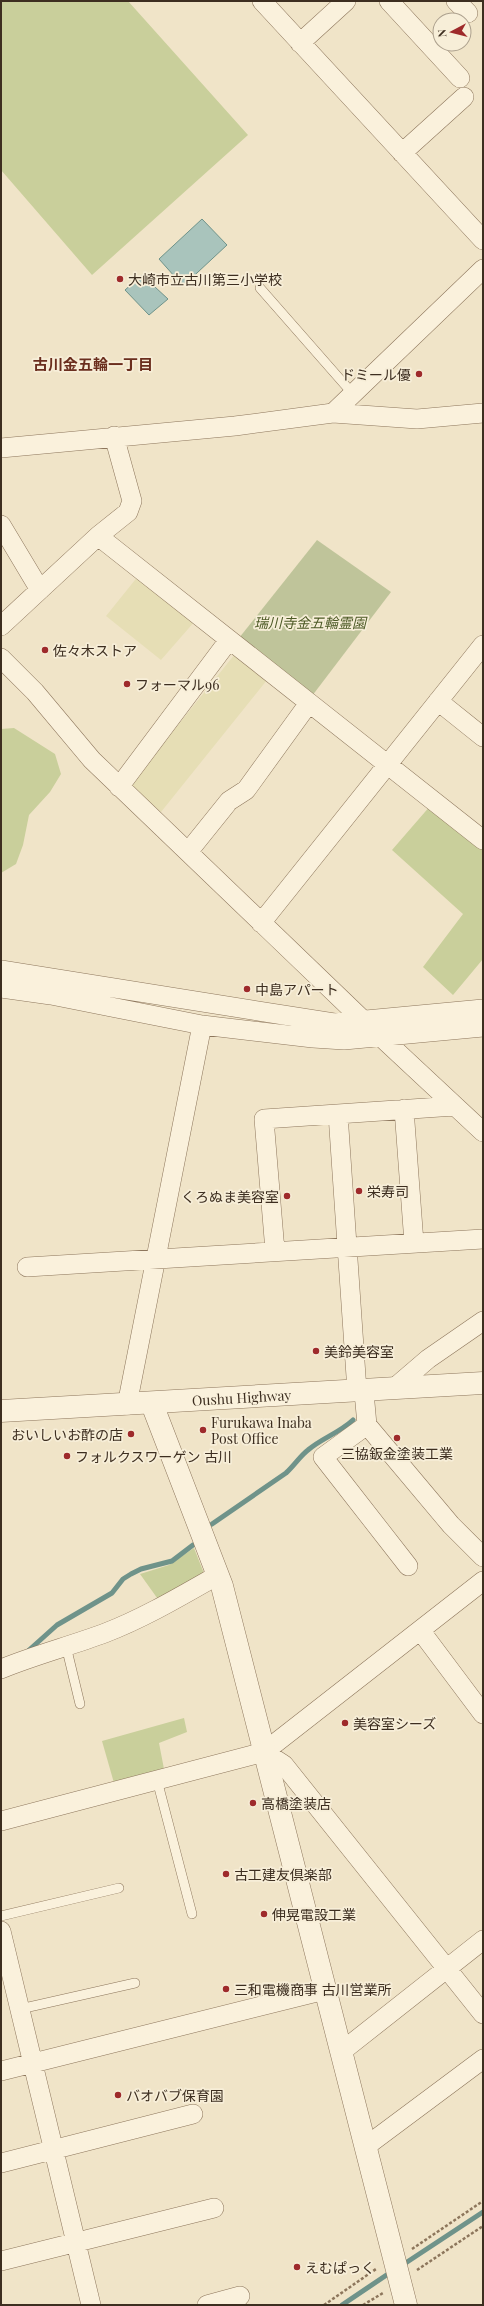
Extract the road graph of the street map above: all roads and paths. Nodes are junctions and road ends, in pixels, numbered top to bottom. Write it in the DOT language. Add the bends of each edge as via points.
graph roads {
  1 [pos="262,1"];
  2 [pos="346,1"];
  3 [pos="388,1"];
  4 [pos="300,43"];
  5 [pos="460,78"];
  6 [pos="464,97"];
  7 [pos="402,153"];
  8 [pos="483,240"];
  9 [pos="483,269"];
  10 [pos="260,288"];
  11 [pos="353,394"];
  12 [pos="333,413"];
  13 [pos="483,413"];
  14 [pos="114,436"];
  15 [pos="1,448"];
  16 [pos="1,525"];
  17 [pos="98,536"];
  18 [pos="40,590"];
  19 [pos="1,626"];
  20 [pos="229,640"];
  21 [pos="483,645"];
  22 [pos="1,658"];
  23 [pos="438,701"];
  24 [pos="309,703"];
  25 [pos="483,737"];
  26 [pos="387,765"];
  27 [pos="119,786"];
  28 [pos="483,840"];
  29 [pos="188,852"];
  30 [pos="261,923"];
  31 [pos="1,970"];
  32 [pos="1,988"];
  33 [pos="483,1009"];
  34 [pos="202,1025"];
  35 [pos="483,1027"];
  36 [pos="371,1028"];
  37 [pos="455,1106"];
  38 [pos="404,1109"];
  39 [pos="338,1114"];
  40 [pos="483,1132"];
  41 [pos="483,1239"];
  42 [pos="414,1243"];
  43 [pos="346,1246"];
  44 [pos="275,1251"];
  45 [pos="156,1258"];
  46 [pos="28,1267"];
  47 [pos="483,1321"];
  48 [pos="483,1383"];
  49 [pos="393,1389"];
  50 [pos="361,1391"];
  51 [pos="152,1404"];
  52 [pos="127,1405"];
  53 [pos="1,1412"];
  54 [pos="368,1425"];
  55 [pos="483,1557"];
  56 [pos="408,1566"];
  57 [pos="218,1575"];
  58 [pos="483,1581"];
  59 [pos="420,1630"];
  60 [pos="66,1646"];
  61 [pos="1,1669"];
  62 [pos="80,1704"];
  63 [pos="483,1714"];
  64 [pos="264,1752"];
  65 [pos="157,1780"];
  66 [pos="1,1821"];
  67 [pos="119,1888"];
  68 [pos="192,1914"];
  69 [pos="1,1916"];
  70 [pos="1,1931"];
  71 [pos="483,1940"];
  72 [pos="5,1968"];
  73 [pos="447,1968"];
  74 [pos="135,1983"];
  75 [pos="325,1990"];
  76 [pos="20,2009"];
  77 [pos="483,2014"];
  78 [pos="341,2052"];
  79 [pos="483,2059"];
  80 [pos="33,2063"];
  81 [pos="1,2071"];
  82 [pos="193,2114"];
  83 [pos="364,2147"];
  84 [pos="54,2151"];
  85 [pos="1,2163"];
  86 [pos="214,2208"];
  87 [pos="483,2226"];
  88 [pos="76,2242"];
  89 [pos="1,2261"];
  90 [pos="398,2274"];
  91 [pos="240,2296"];
  92 [pos="91,2305"];
  93 [pos="207,2305"];
  94 [pos="363,2305"];
  95 [pos="406,2305"];
  1 -- 4 [label="street"];
  2 -- 4 [label="street"];
  3 -- 5 [label="street"];
  4 -- 7 [label="street"];
  6 -- 7 [label="street"];
  7 -- 8 [label="street"];
  9 -- 11 [label="street"];
  10 -- 11 [label="lane"];
  11 -- 12 [label="street"];
  12 -- 13 [label="street" via="417,419"];
  12 -- 14 [label="street" via="235,426"];
  14 -- 15 [label="street"];
  14 -- 17 [label="street" via="132,501 128,512"];
  16 -- 18 [label="street"];
  17 -- 18 [label="street"];
  17 -- 20 [label="street"];
  18 -- 19 [label="street"];
  20 -- 24 [label="street"];
  20 -- 27 [label="street"];
  21 -- 23 [label="street"];
  22 -- 27 [label="street" via="35,692 92,760"];
  23 -- 25 [label="street"];
  23 -- 26 [label="street"];
  24 -- 26 [label="street"];
  24 -- 29 [label="street" via="246,790 229,801"];
  26 -- 28 [label="street"];
  26 -- 30 [label="street"];
  27 -- 29 [label="street"];
  29 -- 30 [label="street"];
  30 -- 36 [label="street"];
  31 -- 36 [label="street"];
  32 -- 34 [label="street" via="51,995"];
  33 -- 36 [label="street"];
  34 -- 36 [label="street" via="344,1040"];
  34 -- 45 [label="street"];
  35 -- 36 [label="street"];
  36 -- 37 [label="street"];
  37 -- 38 [label="street"];
  37 -- 40 [label="street"];
  38 -- 39 [label="street"];
  38 -- 42 [label="street"];
  39 -- 43 [label="street"];
  39 -- 44 [label="street" via="264,1119"];
  41 -- 42 [label="street"];
  42 -- 43 [label="street"];
  43 -- 44 [label="street"];
  43 -- 50 [label="street"];
  44 -- 45 [label="street"];
  45 -- 46 [label="street"];
  45 -- 52 [label="street"];
  47 -- 49 [label="street" via="428,1359"];
  48 -- 49 [label="street, Oushu Highway"];
  49 -- 50 [label="street, Oushu Highway"];
  50 -- 51 [label="street, Oushu Highway"];
  50 -- 54 [label="street"];
  51 -- 52 [label="street, Oushu Highway"];
  51 -- 57 [label="street"];
  52 -- 53 [label="street, Oushu Highway"];
  54 -- 55 [label="street" via="451,1525"];
  54 -- 56 [label="street" via="323,1457"];
  57 -- 60 [label="street" via="136,1620"];
  57 -- 64 [label="street"];
  58 -- 59 [label="street"];
  59 -- 63 [label="street"];
  59 -- 64 [label="street"];
  60 -- 61 [label="street"];
  60 -- 62 [label="lane"];
  64 -- 65 [label="street"];
  64 -- 73 [label="street" via="284,1765"];
  64 -- 75 [label="street"];
  65 -- 66 [label="street"];
  65 -- 68 [label="lane"];
  67 -- 69 [label="lane"];
  70 -- 72 [label="street"];
  71 -- 73 [label="street"];
  72 -- 76 [label="street"];
  73 -- 77 [label="street"];
  73 -- 78 [label="street"];
  74 -- 76 [label="lane"];
  75 -- 78 [label="street"];
  75 -- 80 [label="street"];
  76 -- 80 [label="street"];
  78 -- 83 [label="street"];
  79 -- 83 [label="street"];
  80 -- 81 [label="street"];
  80 -- 84 [label="street"];
  82 -- 84 [label="street"];
  83 -- 90 [label="street"];
  84 -- 85 [label="street"];
  84 -- 88 [label="street"];
  86 -- 88 [label="street"];
  87 -- 90 [label="path"];
  88 -- 89 [label="street"];
  88 -- 92 [label="street"];
  90 -- 94 [label="path"];
  90 -- 95 [label="street"];
  91 -- 93 [label="street"];
}
